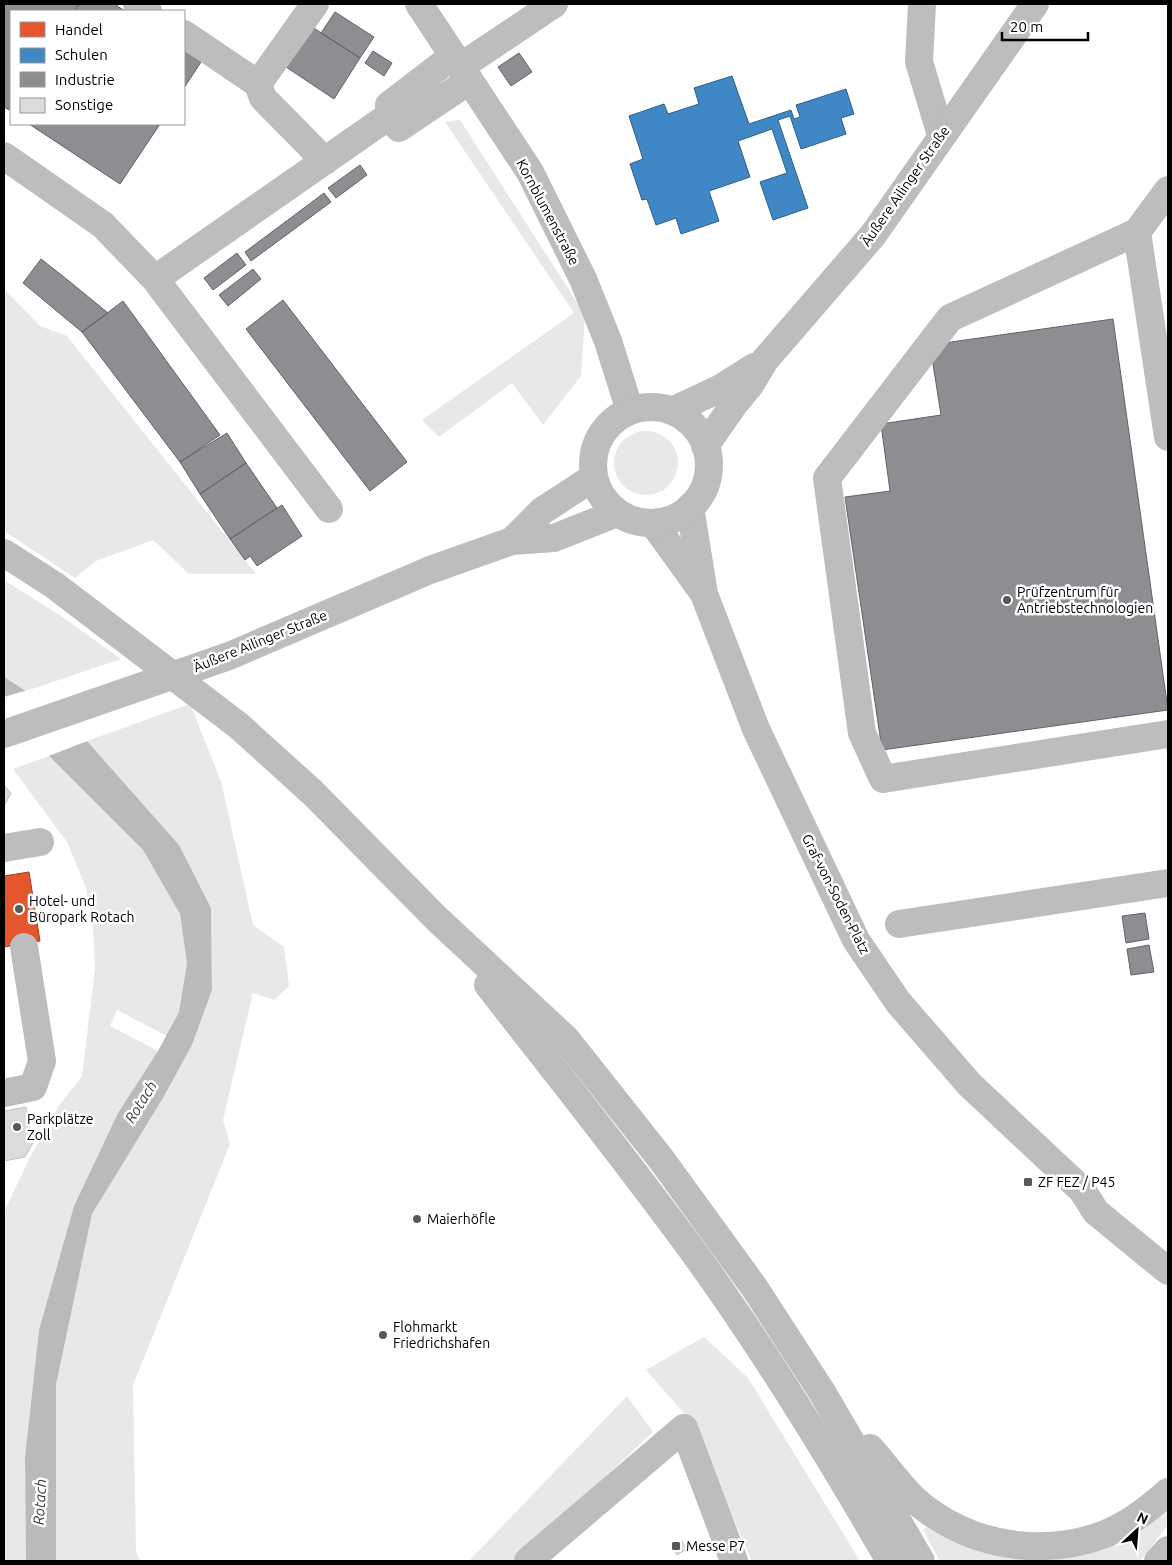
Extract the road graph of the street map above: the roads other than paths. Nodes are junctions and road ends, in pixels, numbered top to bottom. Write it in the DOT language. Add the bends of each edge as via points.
graph roads {
  1 [pos="315,4"];
  2 [pos="419,4"];
  3 [pos="554,4"];
  4 [pos="922,4"];
  5 [pos="1035,4"];
  6 [pos="185,35"];
  7 [pos="461,68"];
  8 [pos="258,84"];
  9 [pos="941,134"];
  10 [pos="4,156"];
  11 [pos="325,162"];
  12 [pos="1168,190"];
  13 [pos="1137,232"];
  14 [pos="155,279"];
  15 [pos="766,360"];
  16 [pos="630,410"];
  17 [pos="672,411"];
  18 [pos="1168,437"];
  19 [pos="705,446"];
  20 [pos="594,477"];
  21 [pos="690,507"];
  22 [pos="329,509"];
  23 [pos="617,513"];
  24 [pos="653,523"];
  25 [pos="512,541"];
  26 [pos="4,553"];
  27 [pos="704,594"];
  28 [pos="4,734"];
  29 [pos="1168,734"];
  30 [pos="40,842"];
  31 [pos="4,848"];
  32 [pos="1168,883"];
  33 [pos="436,918"];
  34 [pos="899,924"];
  35 [pos="24,947"];
  36 [pos="4,1093"];
  37 [pos="1082,1190"];
  38 [pos="1168,1248"];
  39 [pos="1168,1271"];
  40 [pos="822,1392"];
  41 [pos="1168,1492"];
  42 [pos="1168,1550"];
  43 [pos="528,1561"];
  44 [pos="734,1561"];
  45 [pos="890,1561"];
  46 [pos="921,1561"];
  47 [pos="1158,1561"];
  1 -- 8 [label="main road"];
  2 -- 7 [label="main road, Kornblumenstraße"];
  3 -- 7 [label="main road"];
  4 -- 9 [label="main road" via="919,62"];
  5 -- 9 [label="main road, Äußere Ailinger Straße"];
  6 -- 8 [label="main road"];
  7 -- 11 [label="main road" via="388,105 394,122"];
  7 -- 16 [label="main road, Kornblumenstraße" via="530,172 583,279 608,341"];
  8 -- 11 [label="main road" via="263,98"];
  9 -- 15 [label="main road, Äußere Ailinger Straße" via="873,235"];
  10 -- 14 [label="main road" via="103,225"];
  11 -- 14 [label="main road"];
  12 -- 13 [label="main road"];
  13 -- 18 [label="main road"];
  13 -- 29 [label="main road" via="950,318 827,478 862,733 883,778"];
  14 -- 22 [label="main road"];
  15 -- 17 [label="main road, Äußere Ailinger Straße" via="719,390"];
  15 -- 19 [label="main road, Äußere Ailinger Straße"];
  16 -- 17 [label="main road" via="653,407"];
  16 -- 20 [label="main road" via="612,422 599,438 593,456"];
  17 -- 19 [label="main road" via="691,423"];
  19 -- 21 [label="main road" via="709,459 707,480 700,498"];
  20 -- 23 [label="main road" via="601,496"];
  20 -- 25 [label="main road, Äußere Ailinger Straße" via="542,511"];
  21 -- 24 [label="main road" via="671,520"];
  21 -- 27 [label="main road, Graf-von-Soden-Platz"];
  23 -- 24 [label="main road"];
  23 -- 25 [label="main road, Äußere Ailinger Straße" via="554,538"];
  24 -- 27 [label="main road, Graf-von-Soden-Platz"];
  25 -- 28 [label="main road, Äußere Ailinger Straße" via="430,570 229,656"];
  26 -- 33 [label="main road" via="54,585 239,726 346,826"];
  27 -- 37 [label="main road, Graf-von-Soden-Platz" via="756,729 856,940 898,1002 970,1085"];
  30 -- 31 [label="main road"];
  32 -- 34 [label="main road"];
  33 -- 40 [label="main road" via="566,1040 609,1091 754,1287"];
  33 -- 45 [label="main road" via="701,1262 834,1466"];
  35 -- 36 [label="main road" via="42,1061 33,1086"];
  37 -- 38 [label="main road, Graf-von-Soden-Platz" via="1116,1204"];
  37 -- 39 [label="main road, Graf-von-Soden-Platz" via="1096,1212"];
  40 -- 41 [label="main road" via="915,1500 946,1522 980,1538 1044,1547 1076,1542 1105,1534 1132,1520"];
  40 -- 46 [label="main road"];
  42 -- 47 [label="main road"];
  43 -- 44 [label="main road" via="684,1428"];
}
